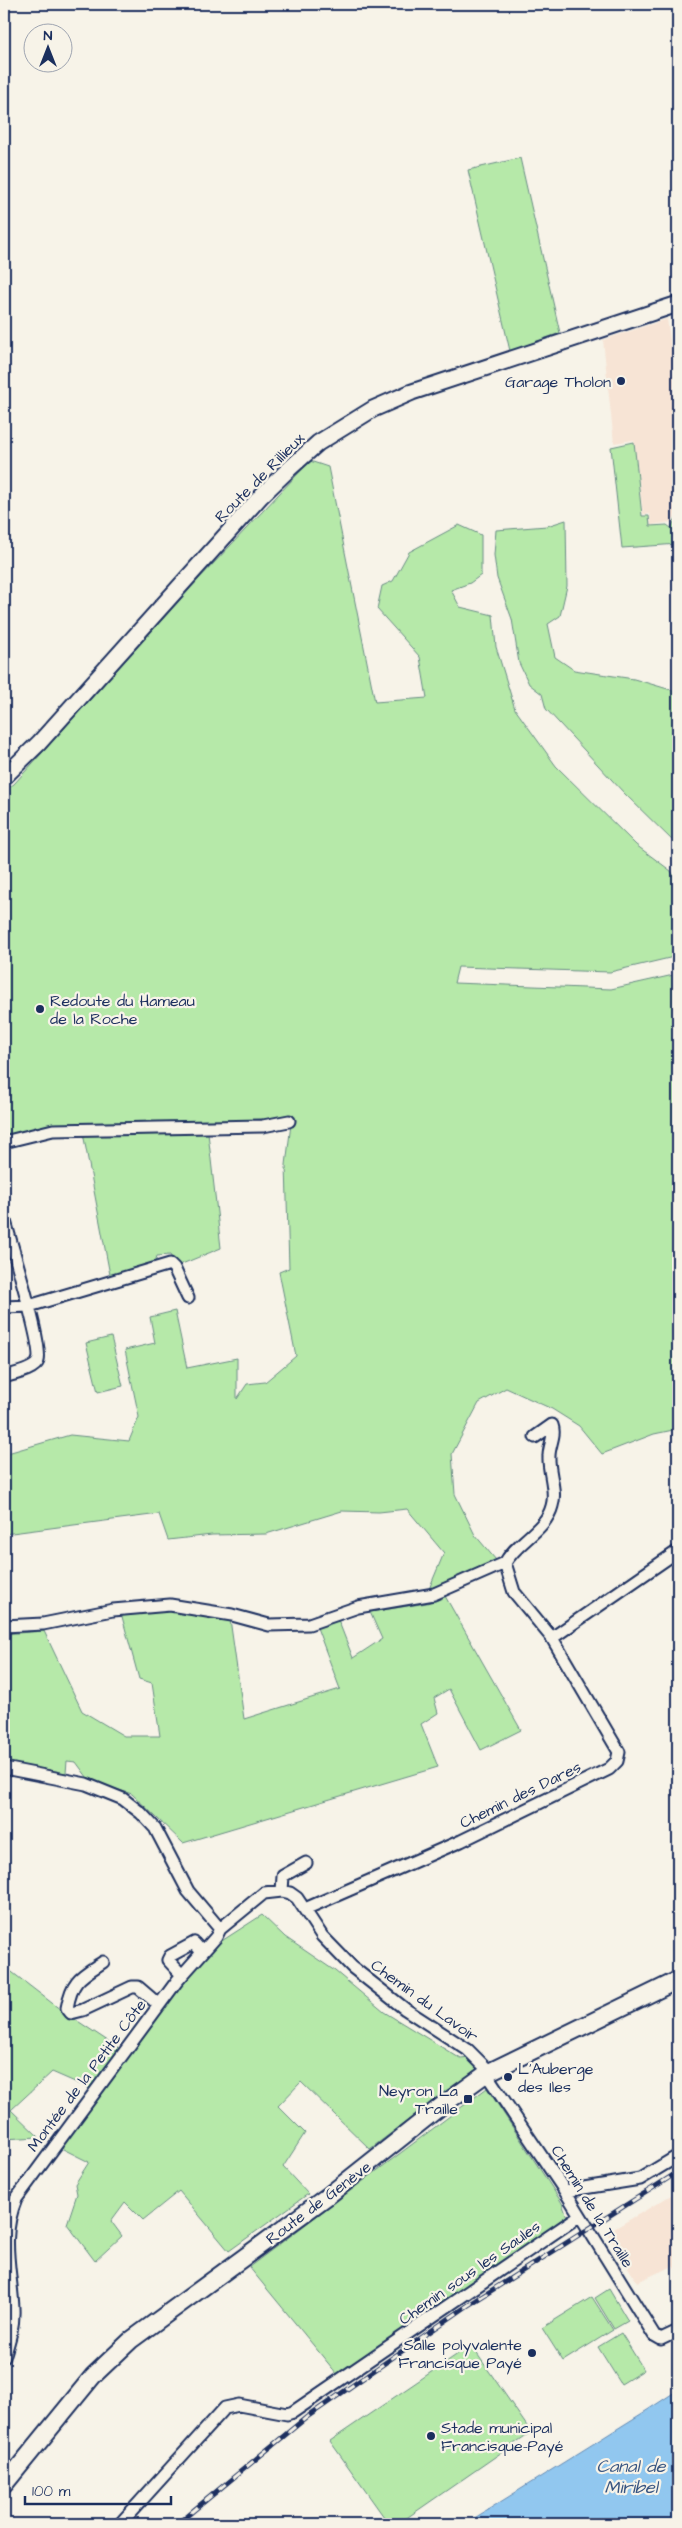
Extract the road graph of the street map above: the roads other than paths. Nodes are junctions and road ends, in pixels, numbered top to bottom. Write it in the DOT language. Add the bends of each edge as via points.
graph roads {
  1 [pos="678,304"];
  2 [pos="4,778"];
  3 [pos="289,1121"];
  4 [pos="4,1142"];
  5 [pos="4,1217"];
  6 [pos="188,1298"];
  7 [pos="29,1306"];
  8 [pos="4,1307"];
  9 [pos="4,1377"];
  10 [pos="535,1436"];
  11 [pos="678,1551"];
  12 [pos="505,1563"];
  13 [pos="4,1626"];
  14 [pos="552,1638"];
  15 [pos="4,1768"];
  16 [pos="306,1863"];
  17 [pos="282,1890"];
  18 [pos="304,1909"];
  19 [pos="220,1930"];
  20 [pos="202,1952"];
  21 [pos="103,1962"];
  22 [pos="182,1975"];
  23 [pos="678,1980"];
  24 [pos="159,2004"];
  25 [pos="487,2073"];
  26 [pos="678,2156"];
  27 [pos="565,2191"];
  28 [pos="579,2216"];
  29 [pos="6,2257"];
  30 [pos="678,2331"];
  31 [pos="4,2357"];
  32 [pos="4,2485"];
  33 [pos="120,2524"];
  1 -- 2 [label="street, Route de Rillieux" via="412,392 373,409 318,443 261,496"];
  3 -- 4 [label="street" via="263,1126 53,1130"];
  5 -- 7 [label="street"];
  6 -- 7 [label="street" via="170,1264"];
  7 -- 8 [label="street"];
  7 -- 9 [label="street" via="39,1360 34,1366"];
  10 -- 12 [label="street" via="552,1425 549,1455 552,1507 545,1520"];
  11 -- 14 [label="street"];
  12 -- 13 [label="street" via="434,1594 358,1607 309,1624 269,1625 232,1615 170,1606 113,1610 43,1624"];
  12 -- 14 [label="street, Chemin des Dares" via="514,1592"];
  14 -- 18 [label="street, Chemin des Dares" via="619,1752 618,1761 609,1769 460,1841"];
  15 -- 19 [label="street" via="86,1784 123,1800 141,1813 155,1828 188,1891"];
  16 -- 17 [label="street" via="283,1876"];
  17 -- 18 [label="street" via="297,1898"];
  17 -- 19 [label="street, Montée de la Petite Côte" via="264,1893"];
  18 -- 25 [label="street, Chemin du Lavoir" via="322,1936 352,1967 405,2009 468,2050"];
  19 -- 20 [label="street, Montée de la Petite Côte"];
  20 -- 22 [label="street, Montée de la Petite Côte"];
  20 -- 22 [label="street" via="194,1943 170,1956 168,1960"];
  21 -- 24 [label="street" via="70,1989 67,2008 71,2013 138,1987"];
  22 -- 24 [label="street, Montée de la Petite Côte"];
  23 -- 25 [label="main road, Route de Genève"];
  24 -- 29 [label="street, Montée de la Petite Côte" via="16,2199 6,2226"];
  25 -- 27 [label="street, Chemin de la Traille"];
  25 -- 32 [label="main road, Route de Genève" via="329,2195 124,2346 93,2376"];
  26 -- 27 [label="street" via="640,2178"];
  27 -- 28 [label="street, Chemin de la Traille"];
  28 -- 30 [label="street, Chemin de la Traille" via="654,2335 661,2339"];
  28 -- 33 [label="street, Chemin sous les Saules" via="293,2412 286,2414 239,2405 225,2408"];
  29 -- 31 [label="street, Montée de la Petite Côte" via="13,2316"];
}
